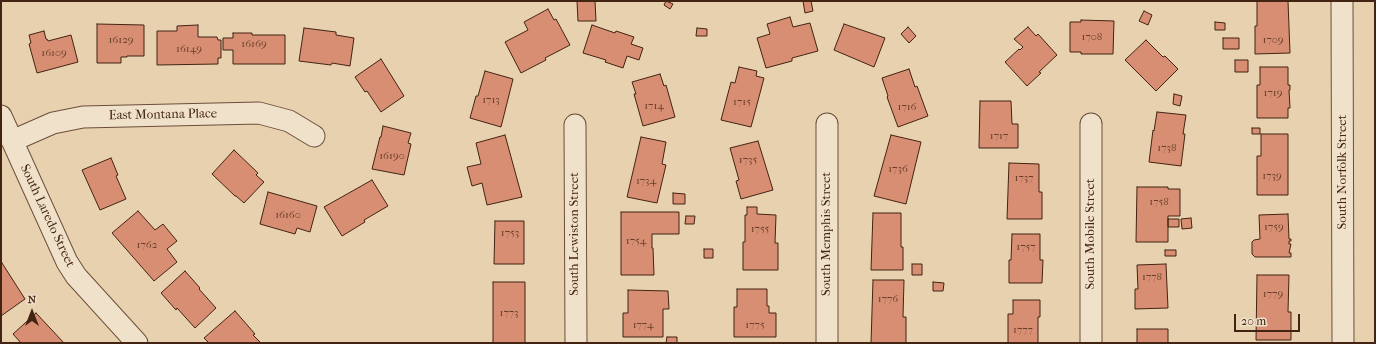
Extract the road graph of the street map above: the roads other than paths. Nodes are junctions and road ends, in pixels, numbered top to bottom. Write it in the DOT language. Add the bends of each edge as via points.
graph roads {
  1 [pos="1342,1"];
  2 [pos="1,116"];
  3 [pos="827,124"];
  4 [pos="1091,124"];
  5 [pos="575,125"];
  6 [pos="314,136"];
  7 [pos="12,141"];
  8 [pos="137,343"];
  9 [pos="576,343"];
  10 [pos="827,343"];
  11 [pos="1091,343"];
  12 [pos="1343,343"];
  1 -- 12 [label="street, South Norfolk Street"];
  2 -- 7 [label="street, South Laredo Street"];
  3 -- 10 [label="street, South Memphis Street"];
  4 -- 11 [label="street, South Mobile Street"];
  5 -- 9 [label="street, South Lewiston Street"];
  6 -- 7 [label="street, East Montana Place" via="289,121 259,113 83,117 53,123"];
  7 -- 8 [label="street, South Laredo Street" via="67,262 76,276"];
}
